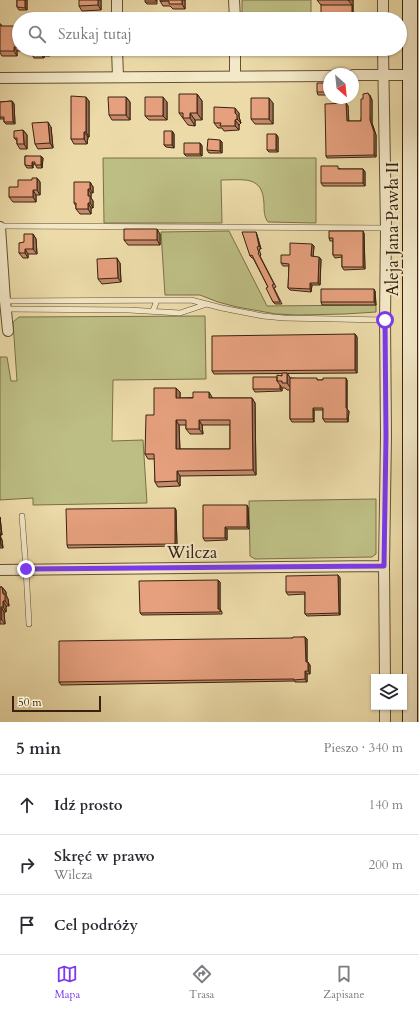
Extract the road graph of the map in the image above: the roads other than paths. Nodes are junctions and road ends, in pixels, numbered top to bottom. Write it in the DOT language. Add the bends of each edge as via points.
graph roads {
  1 [pos="117,0"];
  2 [pos="234,0"];
  3 [pos="383,0"];
  4 [pos="410,0"];
  5 [pos="117,12"];
  6 [pos="235,12"];
  7 [pos="383,12"];
  8 [pos="117,56"];
  9 [pos="235,56"];
  10 [pos="383,56"];
  11 [pos="359,75"];
  12 [pos="383,75"];
  13 [pos="409,75"];
  14 [pos="323,76"];
  15 [pos="118,77"];
  16 [pos="235,77"];
  17 [pos="0,78"];
  18 [pos="0,226"];
  19 [pos="386,228"];
  20 [pos="157,300"];
  21 [pos="207,304"];
  22 [pos="5,305"];
  23 [pos="153,311"];
  24 [pos="385,320"];
  25 [pos="8,331"];
  26 [pos="22,516"];
  27 [pos="384,566"];
  28 [pos="26,569"];
  29 [pos="0,570"];
  30 [pos="29,624"];
  31 [pos="385,674"];
  32 [pos="385,710"];
  33 [pos="385,722"];
  34 [pos="410,722"];
  1 -- 5 [label="street"];
  2 -- 6 [label="street"];
  3 -- 7 [label="street"];
  4 -- 13 [label="main road, Aleja Jana Pawła II"];
  8 -- 15 [label="street"];
  9 -- 16 [label="street"];
  10 -- 12 [label="street"];
  11 -- 12 [label="street"];
  12 -- 13 [label="street"];
  12 -- 19 [label="street"];
  13 -- 34 [label="main road, Aleja Jana Pawła II"];
  14 -- 16 [label="street"];
  15 -- 16 [label="street"];
  15 -- 17 [label="street"];
  18 -- 19 [label="lane"];
  18 -- 22 [label="street"];
  19 -- 24 [label="street"];
  20 -- 21 [label="lane" via="191,300"];
  20 -- 22 [label="lane"];
  20 -- 23 [label="lane"];
  21 -- 23 [label="lane" via="180,313"];
  21 -- 24 [label="lane" via="245,313 284,318"];
  22 -- 23 [label="lane"];
  22 -- 25 [label="street"];
  24 -- 27 [label="street"];
  26 -- 28 [label="lane"];
  27 -- 28 [label="street, Wilcza"];
  27 -- 31 [label="street"];
  28 -- 29 [label="street, Wilcza"];
  28 -- 30 [label="lane"];
  32 -- 33 [label="street"];
}
